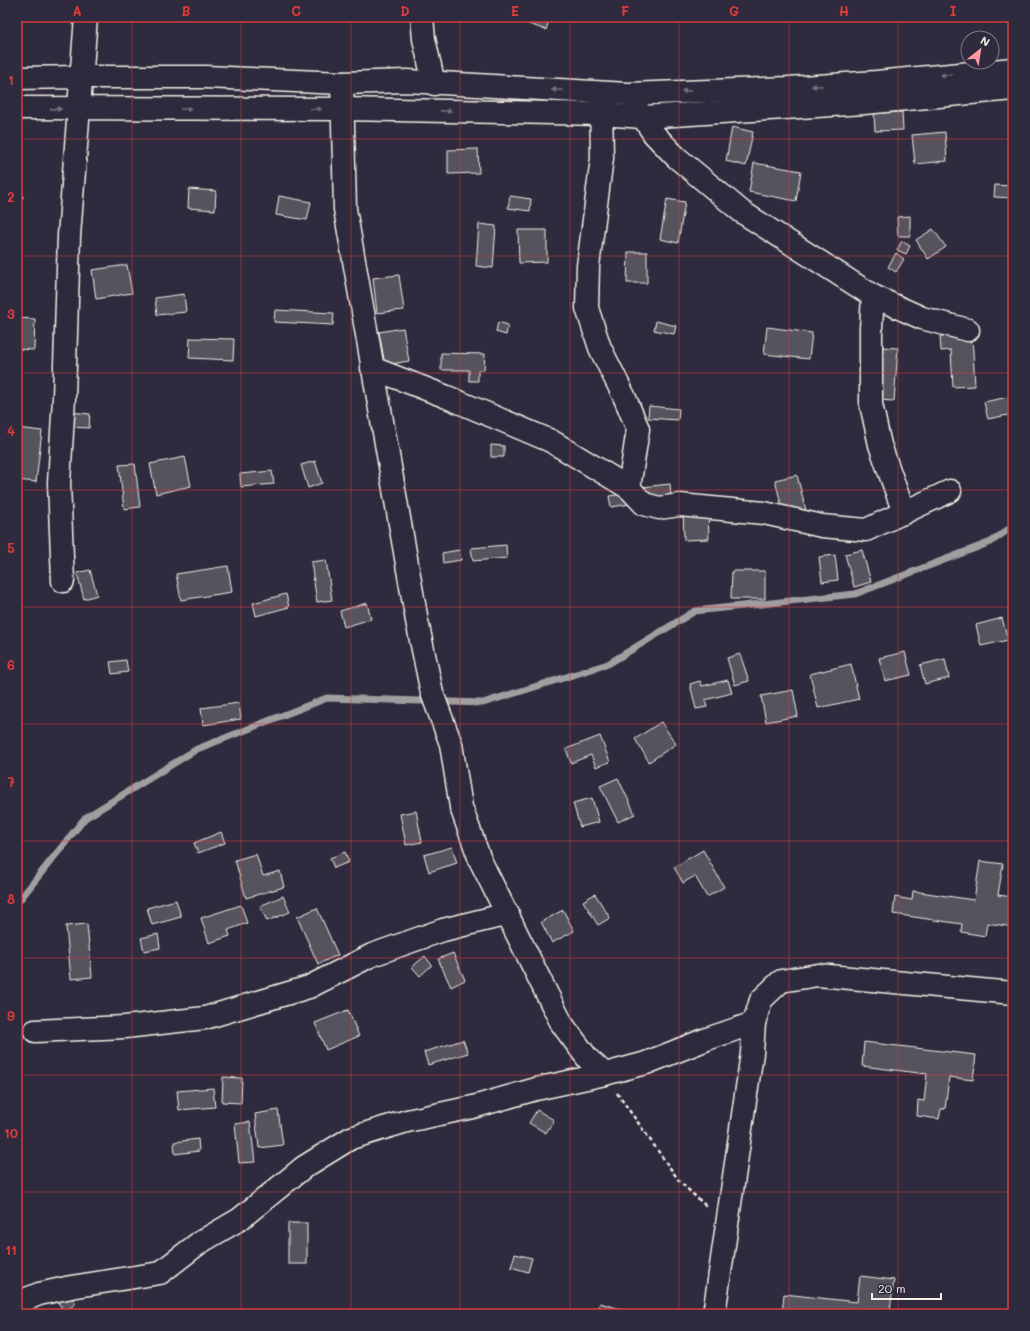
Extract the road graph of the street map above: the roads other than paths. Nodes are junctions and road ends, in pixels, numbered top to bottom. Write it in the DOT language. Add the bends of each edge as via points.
graph roads {
  1 [pos="86,17"];
  2 [pos="422,17"];
  3 [pos="1013,68"];
  4 [pos="81,77"];
  5 [pos="17,78"];
  6 [pos="342,83"];
  7 [pos="434,84"];
  8 [pos="1013,89"];
  9 [pos="601,92"];
  10 [pos="628,94"];
  11 [pos="17,108"];
  12 [pos="79,109"];
  13 [pos="342,109"];
  14 [pos="602,114"];
  15 [pos="643,117"];
  16 [pos="873,296"];
  17 [pos="968,330"];
  18 [pos="372,368"];
  19 [pos="629,488"];
  20 [pos="950,491"];
  21 [pos="904,513"];
  22 [pos="63,581"];
  23 [pos="508,914"];
  24 [pos="1013,993"];
  25 [pos="754,1022"];
  26 [pos="35,1031"];
  27 [pos="605,1074"];
  28 [pos="17,1304"];
  29 [pos="714,1314"];
  1 -- 4 [label="street"];
  2 -- 7 [label="street"];
  3 -- 10 [label="street, one-way" via="788,88"];
  4 -- 5 [label="street"];
  4 -- 6 [label="street"];
  4 -- 12 [label="street"];
  6 -- 7 [label="street" via="406,81"];
  6 -- 13 [label="street"];
  9 -- 7 [label="street, one-way"];
  8 -- 15 [label="street" via="864,103"];
  9 -- 10 [label="street"];
  9 -- 14 [label="street"];
  10 -- 15 [label="street"];
  11 -- 12 [label="street, one-way"];
  12 -- 13 [label="street, one-way"];
  12 -- 22 [label="street" via="69,236 59,483"];
  13 -- 14 [label="street, one-way"];
  13 -- 18 [label="street" via="345,209"];
  14 -- 15 [label="street"];
  14 -- 19 [label="street" via="602,158 588,266 587,308 600,348 638,429"];
  15 -- 16 [label="street" via="654,134 676,156 742,212"];
  16 -- 17 [label="street" via="922,318"];
  16 -- 21 [label="street" via="871,404 880,445"];
  18 -- 19 [label="street" via="551,441"];
  18 -- 23 [label="street" via="416,621 432,693 451,744 461,807 480,860"];
  19 -- 21 [label="street" via="644,504 659,508 680,505 756,512 822,526 866,530"];
  20 -- 21 [label="street"];
  23 -- 26 [label="street" via="443,930 372,955 309,987 205,1018 125,1027"];
  23 -- 27 [label="street" via="562,1024 588,1059"];
  24 -- 25 [label="street" via="818,975 781,981 761,1000"];
  25 -- 27 [label="street" via="646,1063"];
  25 -- 29 [label="street" via="752,1053"];
  27 -- 28 [label="street" via="536,1089 473,1107 407,1120 351,1138 304,1167 240,1218 199,1243 160,1273 38,1294"];
}
